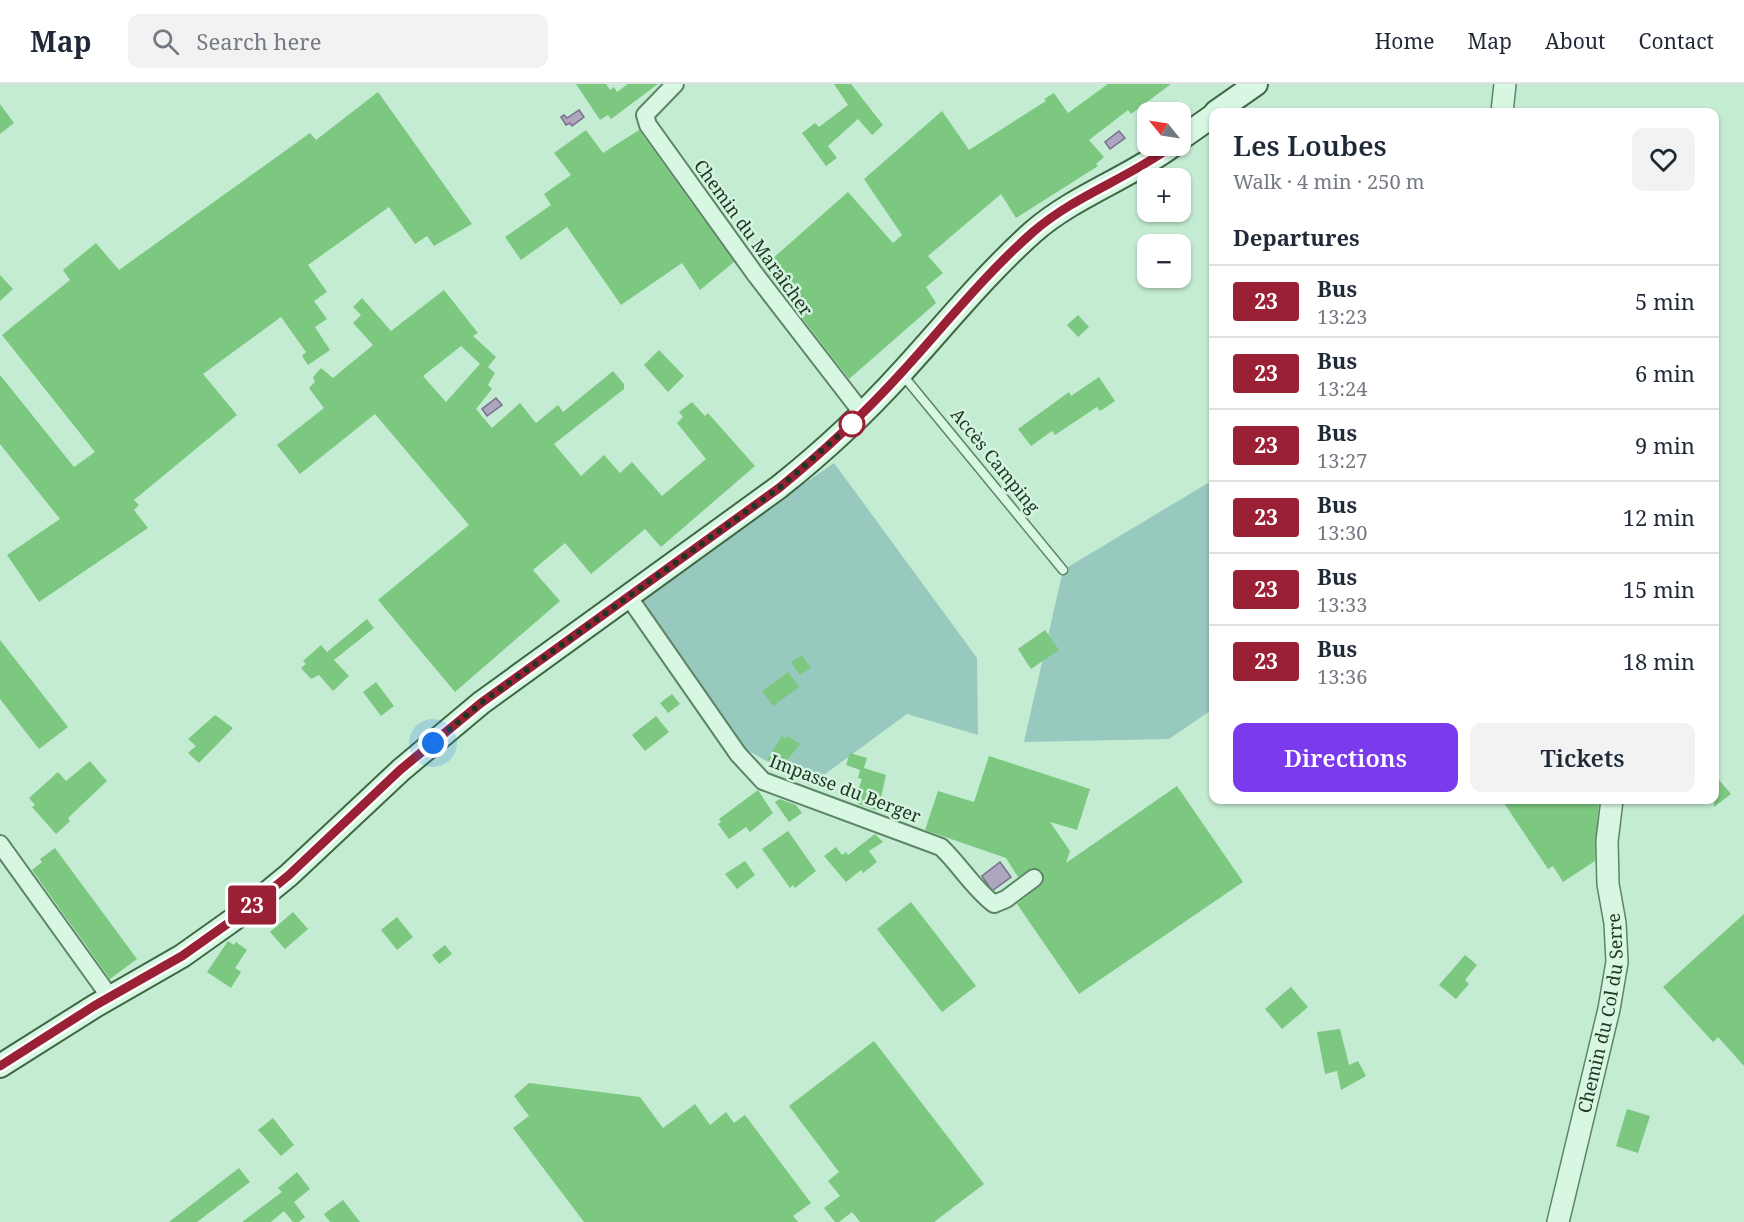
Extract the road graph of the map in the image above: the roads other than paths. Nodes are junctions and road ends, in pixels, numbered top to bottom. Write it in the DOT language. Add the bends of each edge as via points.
graph roads {
  1 [pos="675,84"];
  2 [pos="1505,84"];
  3 [pos="1240,88"];
  4 [pos="1221,108"];
  5 [pos="1502,108"];
  6 [pos="1209,118"];
  7 [pos="1191,131"];
  8 [pos="1155,156"];
  9 [pos="901,373"];
  10 [pos="862,414"];
  11 [pos="1063,570"];
  12 [pos="628,596"];
  13 [pos="1612,804"];
  14 [pos="0,844"];
  15 [pos="1034,878"];
  16 [pos="110,997"];
  17 [pos="0,1066"];
  18 [pos="1558,1222"];
  1 -- 10 [label="street, Chemin du Maraîcher" via="645,115 648,125 754,274"];
  2 -- 5 [label="street"];
  3 -- 4 [label="main road"];
  6 -- 7 [label="main road"];
  8 -- 9 [label="main road" via="1034,231"];
  9 -- 10 [label="main road"];
  9 -- 11 [label="lane, Accès Camping"];
  10 -- 12 [label="main road" via="779,488"];
  12 -- 15 [label="street, Impasse du Berger" via="738,754 763,781 940,847 994,904"];
  12 -- 16 [label="main road" via="481,703 400,770 244,912 182,956"];
  13 -- 18 [label="street, Chemin du Col du Serre" via="1608,884 1617,962"];
  14 -- 16 [label="street"];
  16 -- 17 [label="main road"];
}
